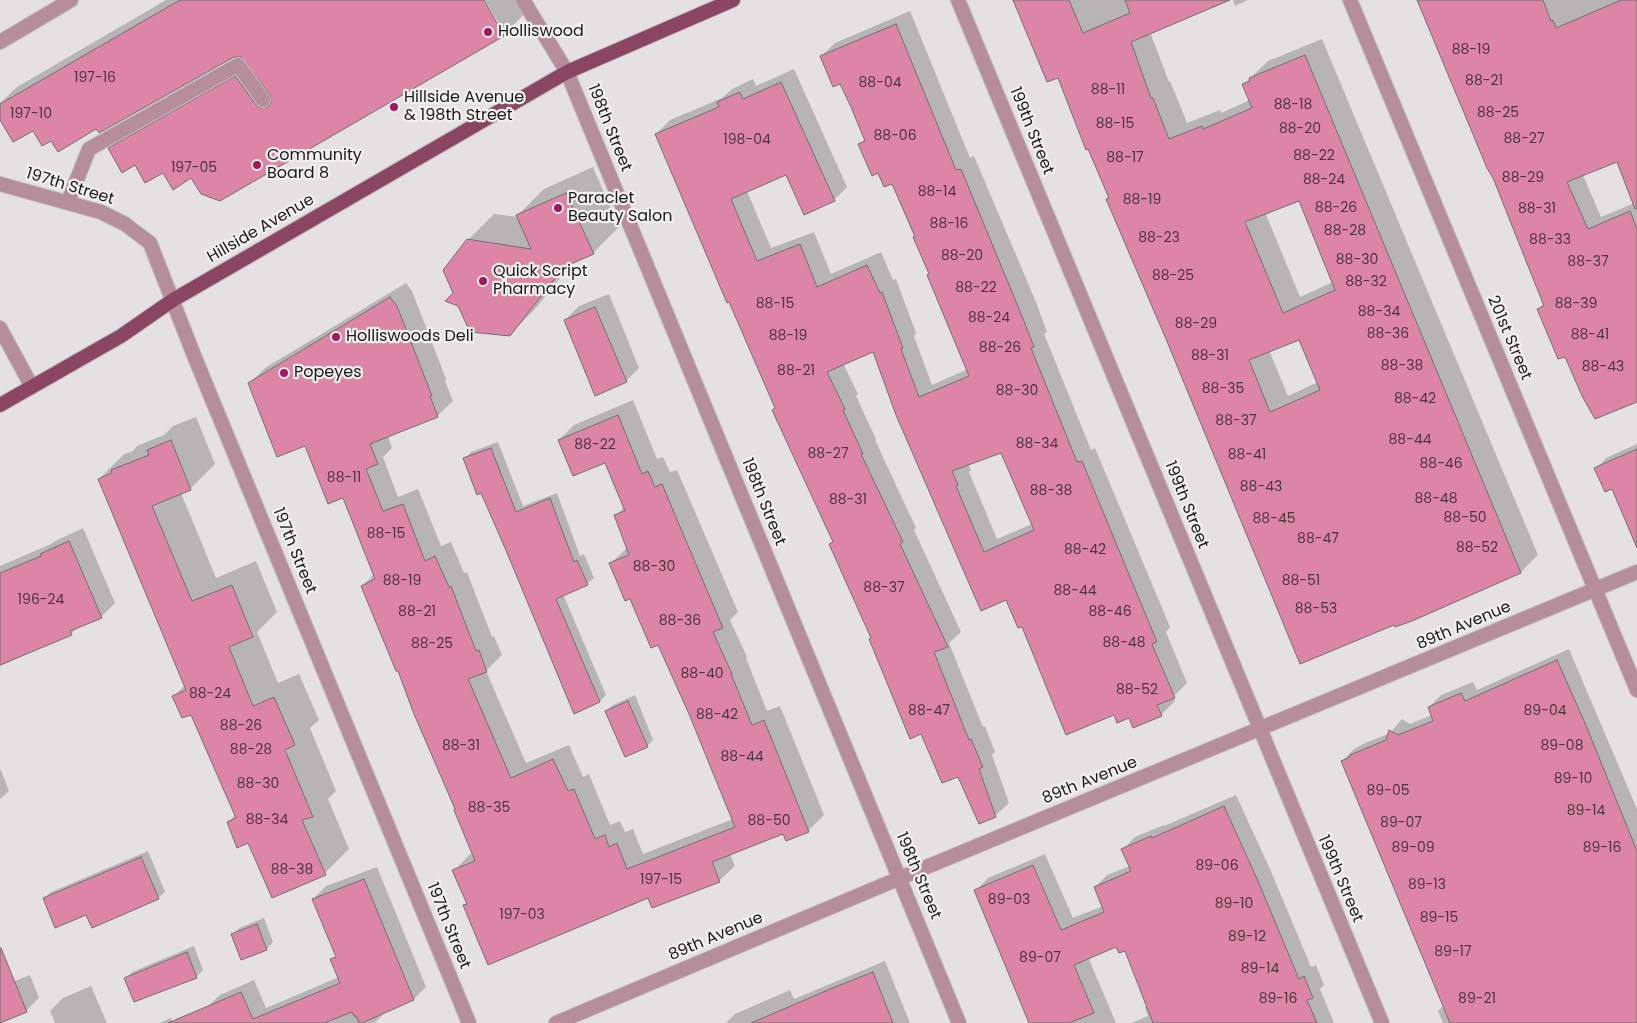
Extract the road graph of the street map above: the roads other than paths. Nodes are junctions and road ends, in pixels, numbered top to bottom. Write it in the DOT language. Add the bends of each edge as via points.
graph roads {
  1 [pos="71,0"];
  2 [pos="523,0"];
  3 [pos="733,0"];
  4 [pos="958,0"];
  5 [pos="1350,0"];
  6 [pos="0,42"];
  7 [pos="567,72"];
  8 [pos="263,100"];
  9 [pos="0,184"];
  10 [pos="68,202"];
  11 [pos="173,300"];
  12 [pos="0,328"];
  13 [pos="32,386"];
  14 [pos="0,405"];
  15 [pos="1637,572"];
  16 [pos="1595,590"];
  17 [pos="1637,690"];
  18 [pos="1259,730"];
  19 [pos="900,878"];
  20 [pos="469,1023"];
  21 [pos="556,1023"];
  22 [pos="959,1023"];
  23 [pos="1382,1023"];
  1 -- 6 [label="street"];
  2 -- 7 [label="street, 198th Street"];
  3 -- 7 [label="main road, Hillside Avenue"];
  4 -- 18 [label="street, 199th Street"];
  5 -- 16 [label="street, 201st Street"];
  7 -- 11 [label="main road, Hillside Avenue"];
  7 -- 19 [label="street, 198th Street"];
  8 -- 10 [label="street" via="238,65 89,149"];
  9 -- 10 [label="street, 197th Street"];
  10 -- 11 [label="street, 197th Street" via="125,224 150,243"];
  11 -- 13 [label="main road, Hillside Avenue" via="121,336"];
  11 -- 20 [label="street, 197th Street"];
  12 -- 13 [label="street"];
  13 -- 14 [label="main road, Hillside Avenue"];
  15 -- 16 [label="street, 89th Avenue"];
  16 -- 17 [label="street, 201st Street"];
  16 -- 18 [label="street, 89th Avenue"];
  18 -- 19 [label="street, 89th Avenue"];
  18 -- 23 [label="street, 199th Street"];
  19 -- 21 [label="street, 89th Avenue"];
  19 -- 22 [label="street, 198th Street"];
}
